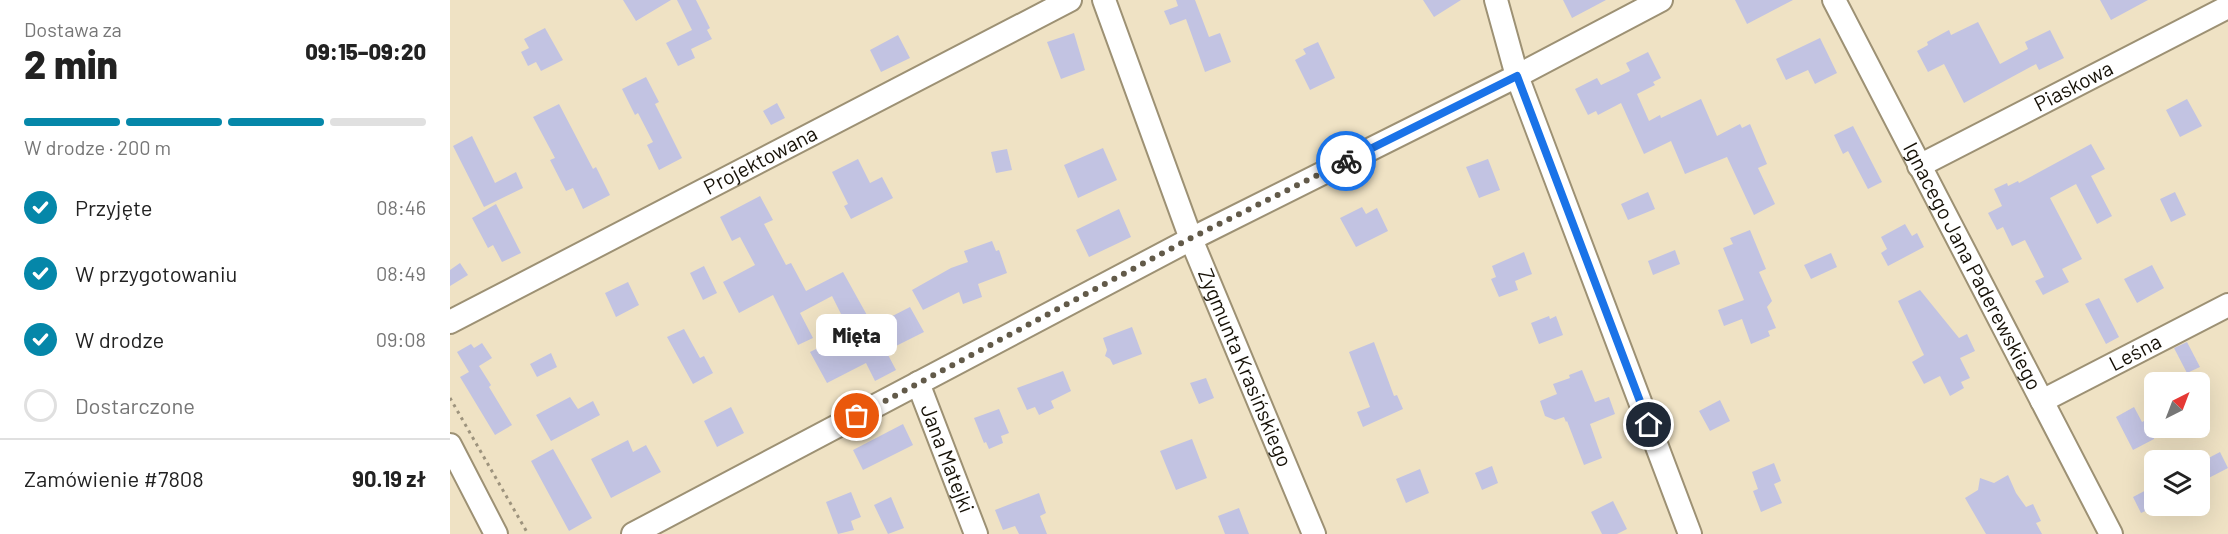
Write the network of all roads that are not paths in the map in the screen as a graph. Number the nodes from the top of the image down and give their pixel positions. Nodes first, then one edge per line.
1 (1070, 0) edge
2 (1104, 0) edge
3 (1496, 0) edge
4 (1661, 0) edge
5 (1834, 0) edge
6 (2228, 7) edge
7 (1517, 76) junction
8 (1919, 166) junction
9 (1191, 238) junction
10 (2228, 305) edge
11 (450, 322) edge
12 (918, 383) junction
13 (2042, 401) junction
14 (450, 445) edge
15 (490, 531) edge
16 (633, 534) edge
17 (976, 534) edge
18 (1314, 534) edge
19 (1690, 534) edge
20 (2111, 534) edge

1 - 11 street, Projektowana
2 - 9 street, Zygmunta Krasińskiego
3 - 7 street
4 - 7 street
5 - 8 street, Ignacego Jana Paderewskiego
6 - 8 street, Piaskowa
7 - 9 street
7 - 19 street
8 - 13 street, Ignacego Jana Paderewskiego
9 - 12 street
9 - 18 street, Zygmunta Krasińskiego
10 - 13 street, Leśna
12 - 16 street
12 - 17 street, Jana Matejki
13 - 20 street, Ignacego Jana Paderewskiego
14 - 15 street

